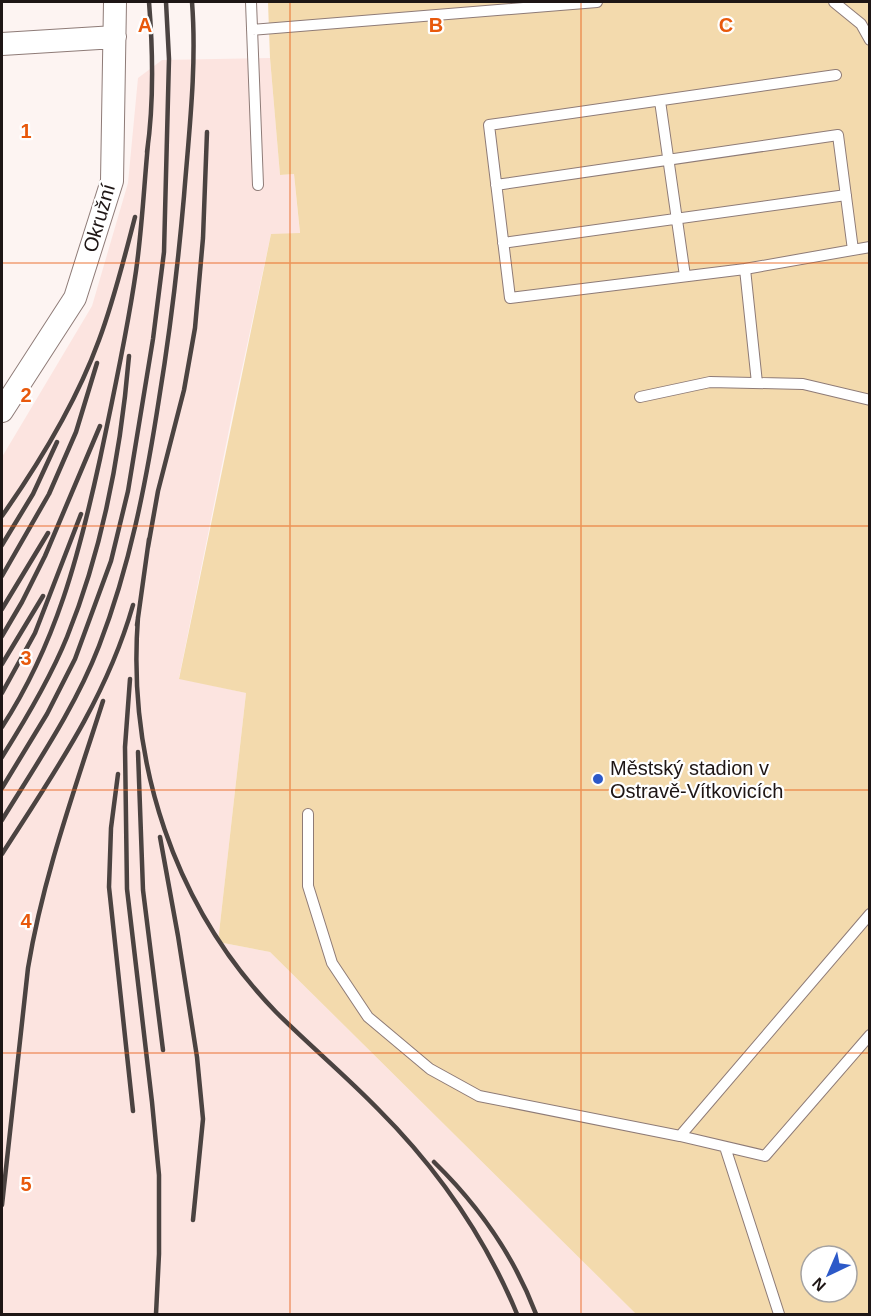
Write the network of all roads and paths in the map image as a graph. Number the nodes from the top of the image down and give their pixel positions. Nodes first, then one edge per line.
1 (115, 2) edge
2 (251, 2) edge
3 (597, 2) edge
4 (834, 2) edge
5 (252, 30) junction
6 (115, 37) junction
7 (870, 40) edge
8 (2, 45) edge
9 (836, 75) dead end
10 (660, 101) junction
11 (668, 160) junction
12 (258, 185) dead end
13 (496, 185) junction
14 (846, 195) junction
15 (677, 219) junction
16 (503, 243) junction
17 (870, 247) edge
18 (854, 249) junction
19 (745, 269) junction
20 (686, 276) junction
21 (757, 383) junction
22 (9, 386) edge
23 (640, 397) dead end
24 (870, 400) edge
25 (2, 411) edge
26 (308, 814) dead end
27 (870, 914) edge
28 (870, 1035) edge
29 (681, 1136) junction
30 (725, 1147) junction
31 (779, 1314) edge

1 - 6 street, Okružní
2 - 5 lane
3 - 5 lane
4 - 7 lane
5 - 12 lane
6 - 8 street
6 - 22 street, Okružní
9 - 10 lane
10 - 11 lane
10 - 13 lane
11 - 13 lane
11 - 14 lane
11 - 15 lane
13 - 16 lane
14 - 15 lane
14 - 18 lane
15 - 16 lane
15 - 20 lane
16 - 20 lane
17 - 18 lane
18 - 19 lane
19 - 20 lane
19 - 21 lane
21 - 23 lane
21 - 24 lane
22 - 25 street, Okružní
26 - 29 lane
27 - 29 lane
28 - 30 lane
29 - 30 lane
30 - 31 lane

